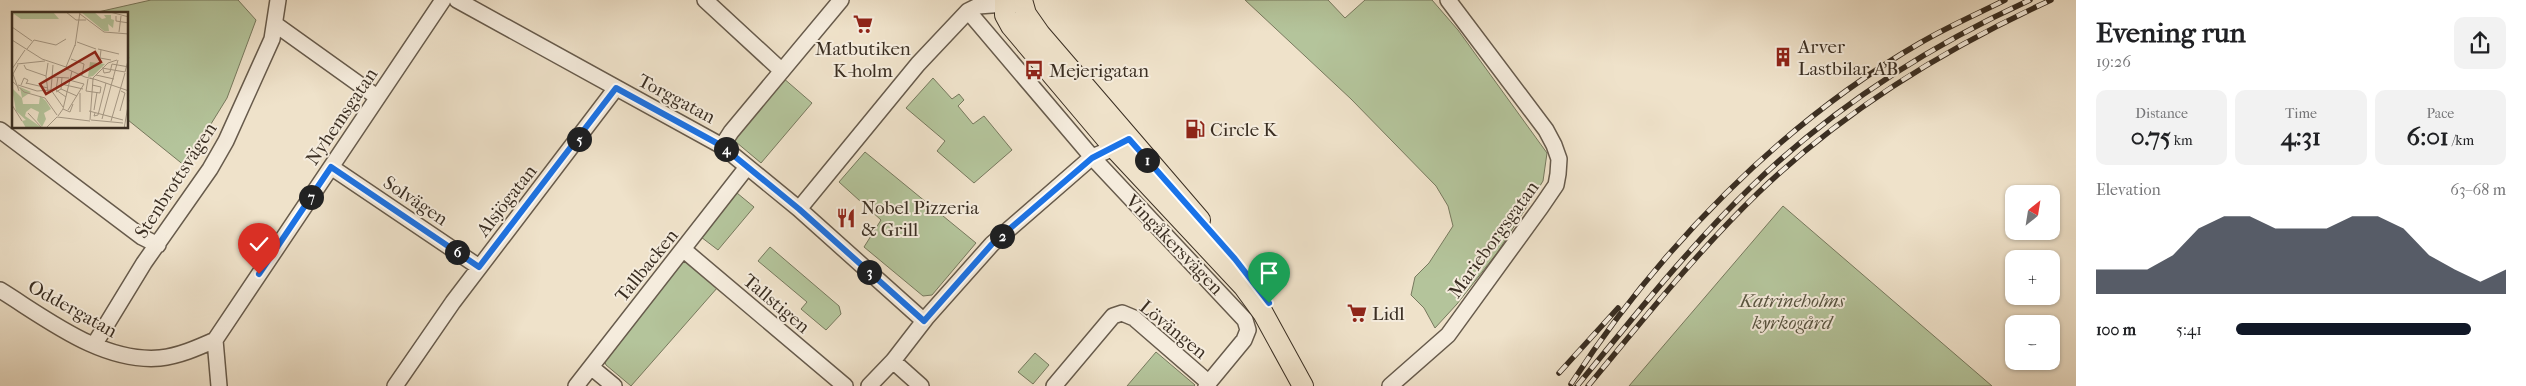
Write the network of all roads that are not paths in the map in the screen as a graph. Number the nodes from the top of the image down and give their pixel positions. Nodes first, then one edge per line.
1 (278, 0) edge
2 (442, 0) edge
3 (457, 0) edge
4 (705, 0) edge
5 (841, 0) edge
6 (1448, 0) edge
7 (1014, 2) edge
8 (968, 11) junction
9 (275, 24) junction
10 (782, 71) junction
11 (616, 88) junction
12 (377, 97) junction
13 (0, 130) edge
14 (1122, 143) junction
15 (722, 146) junction
16 (1092, 158) junction
17 (331, 167) junction
18 (747, 168) junction
19 (799, 209) junction
20 (158, 245) junction
21 (684, 250) junction
22 (479, 267) junction
23 (0, 290) edge
24 (924, 321) junction
25 (214, 340) junction
26 (94, 345) junction
27 (893, 361) junction
28 (591, 367) junction
29 (1207, 384) edge
30 (219, 386) edge
31 (395, 386) edge
32 (576, 386) edge
33 (614, 386) edge
34 (845, 386) edge
35 (869, 386) edge
36 (922, 386) edge
37 (1054, 386) edge
38 (1304, 386) edge
39 (1313, 386) edge
40 (1390, 386) edge

1 - 9 street, Stenbrottsvägen
2 - 12 street, Nyhemsgatan
3 - 11 street, Torggatan
4 - 10 street
5 - 10 street
6 - 40 street, Marieborgsgatan
7 - 8 street
7 - 14 main road, Vingåkersvägen
8 - 16 street, Vingåkersvägen
8 - 19 street
9 - 12 street
9 - 20 street, Stenbrottsvägen
10 - 15 street
11 - 15 street, Torggatan
11 - 22 street, Alsjögatan
12 - 17 street, Nyhemsgatan
13 - 20 street
14 - 16 street
14 - 38 main road, Vingåkersvägen
14 - 39 main road, Vingåkersvägen
15 - 18 street, Torggatan
16 - 24 street
16 - 29 street, Vingåkersvägen
17 - 22 street, Solvägen
17 - 25 street, Nyhemsgatan
18 - 19 street, Torggatan
18 - 21 street, Tallbacken
19 - 24 street, Torggatan
20 - 26 street, Stenbrottsvägen
21 - 28 street, Tallbacken
21 - 34 street, Tallstigen
22 - 31 street, Alsjögatan
23 - 26 street, Oddergatan
24 - 27 street
25 - 26 street, Oddergatan
25 - 30 street
27 - 35 street
27 - 36 street
28 - 32 street, Tallbacken
28 - 33 street
29 - 37 street, Lövängen

